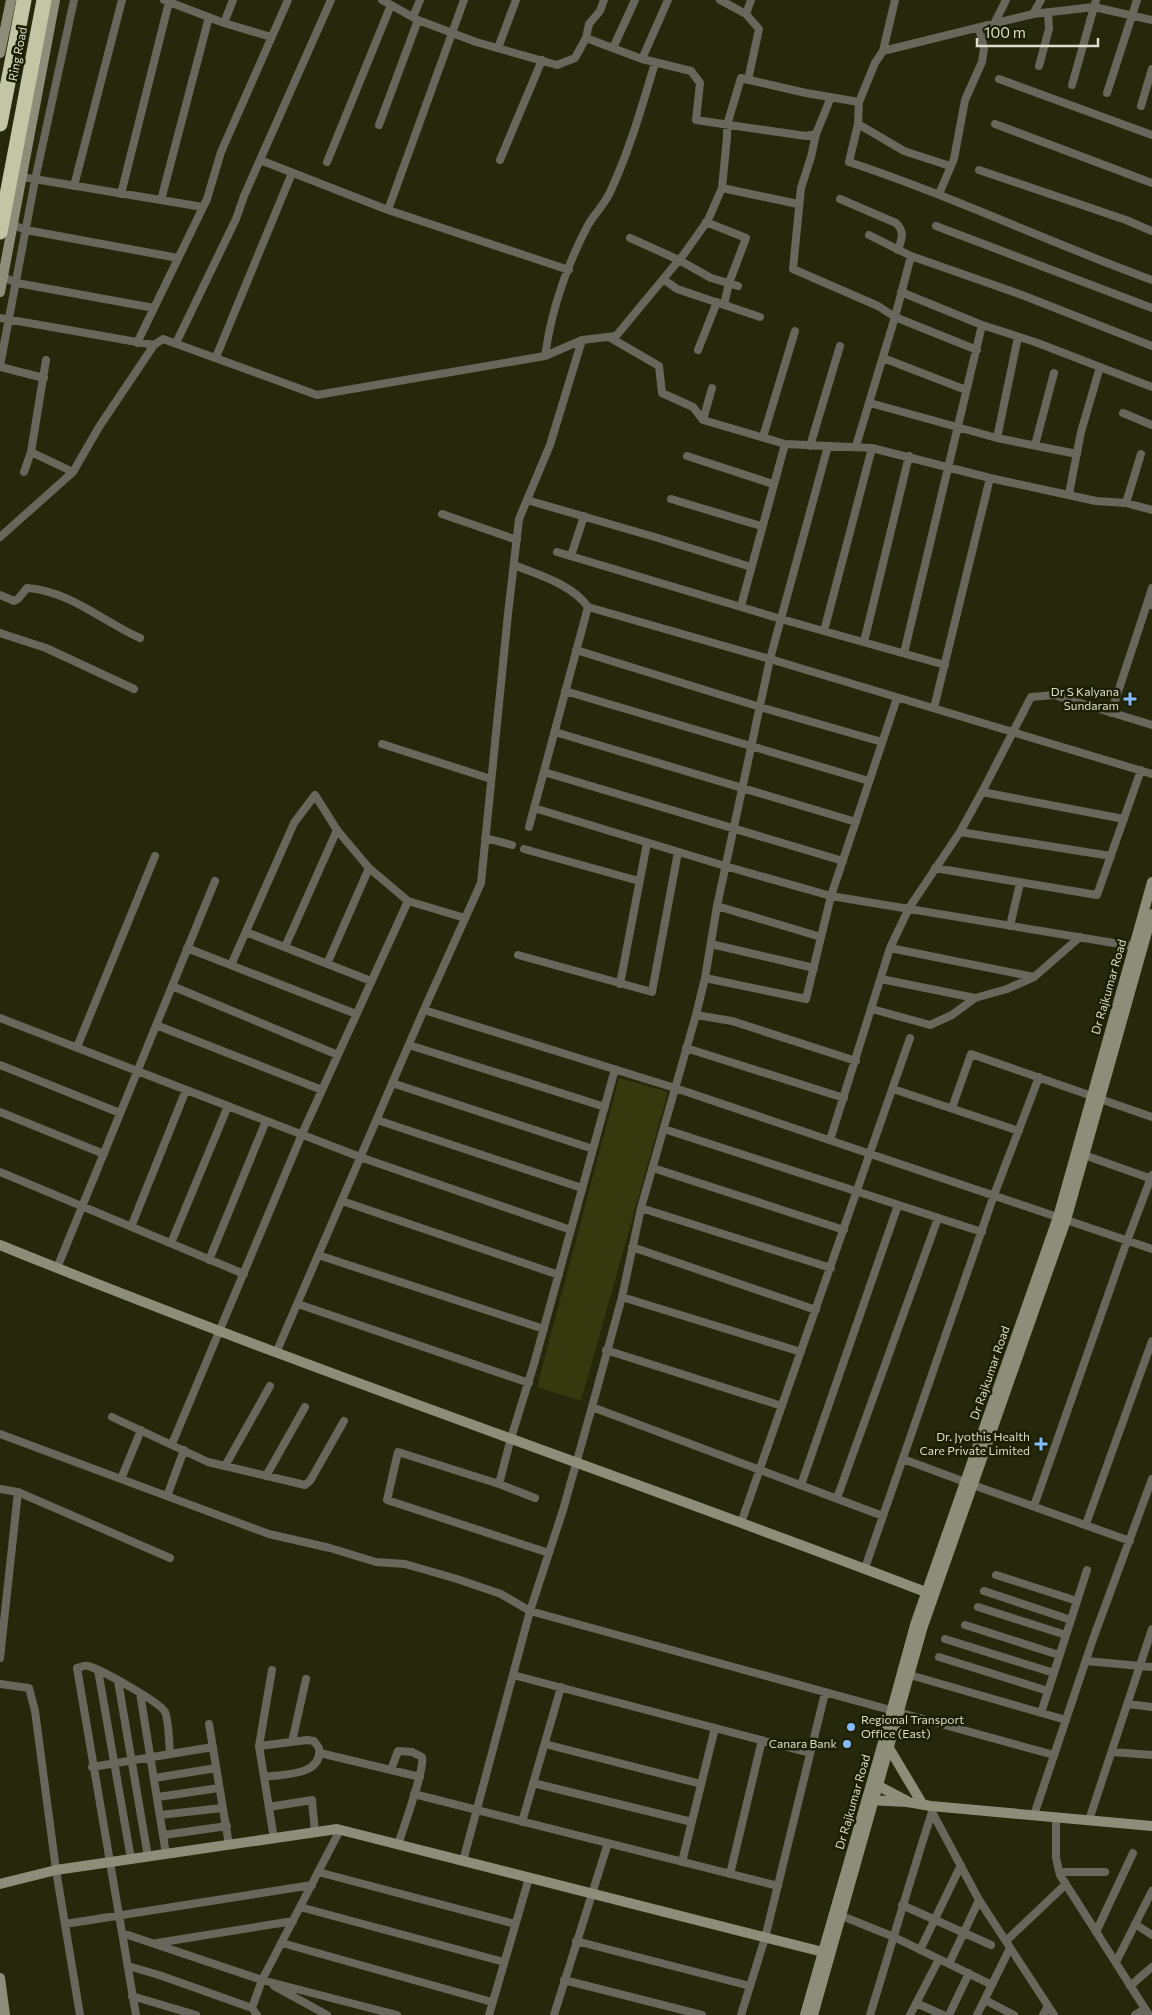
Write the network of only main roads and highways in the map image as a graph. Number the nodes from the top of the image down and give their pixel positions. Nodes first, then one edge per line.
1 (13, 0) edge
2 (44, 0) edge
3 (0, 124) edge
4 (6, 228) edge

1 - 3 highway, Ring Road
2 - 4 highway, Ring Road

